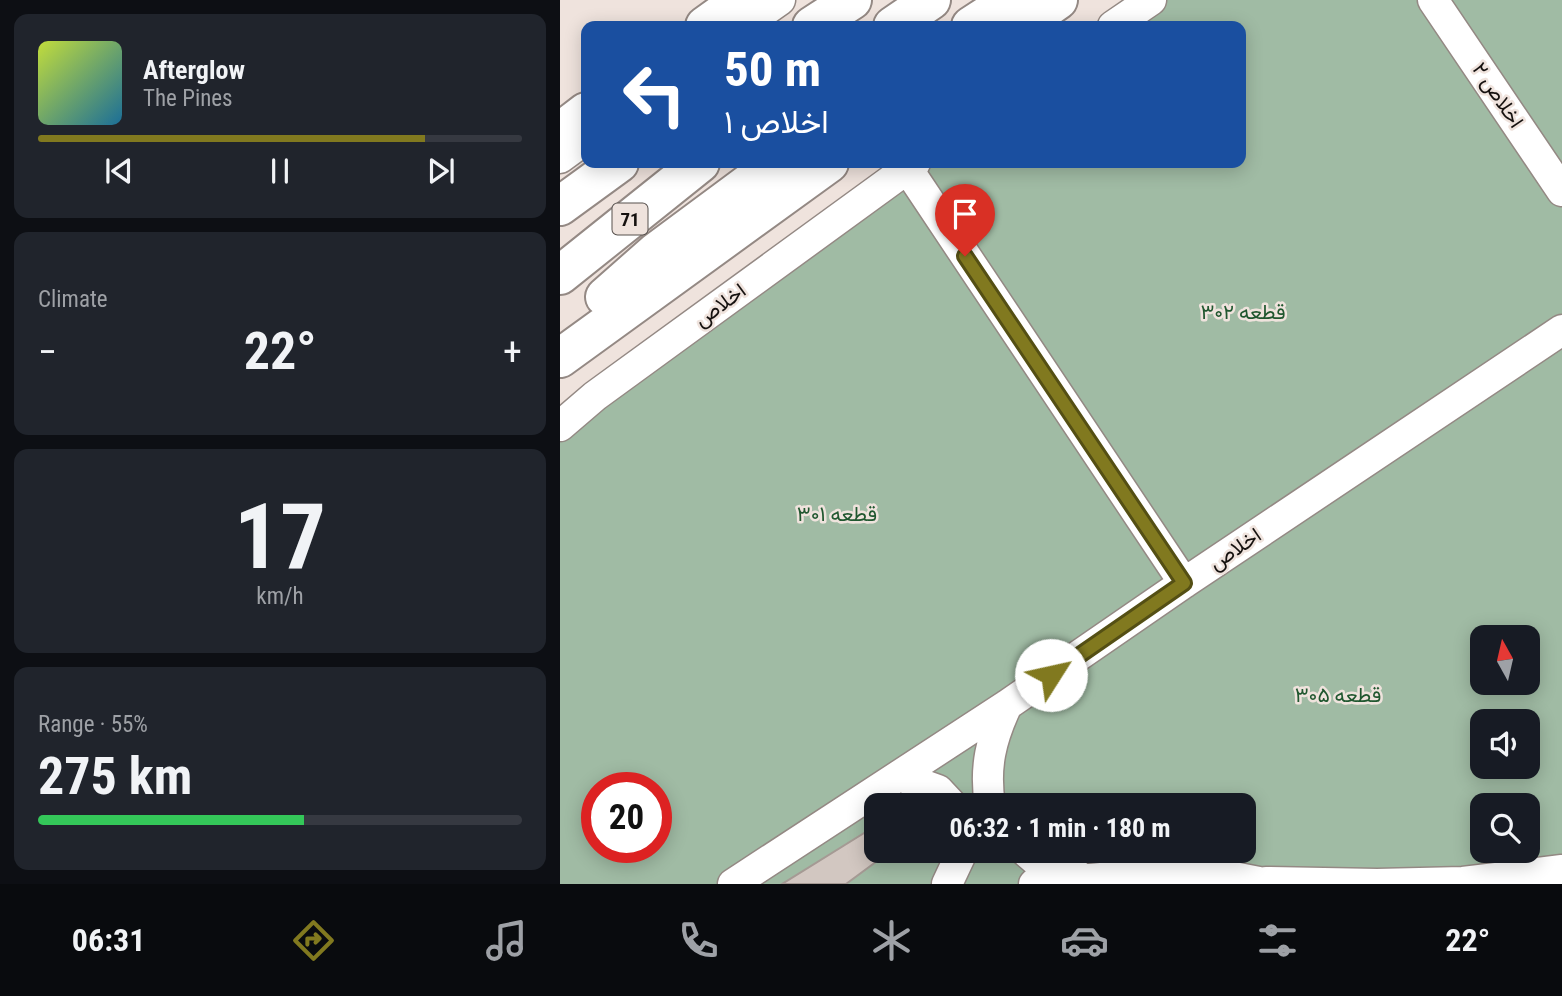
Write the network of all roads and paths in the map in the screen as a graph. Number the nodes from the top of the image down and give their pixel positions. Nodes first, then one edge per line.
1 (741, 0) edge
2 (780, 0) edge
3 (852, 0) edge
4 (931, 0) edge
5 (1011, 0) edge
6 (1058, 0) edge
7 (1151, 0) edge
8 (1433, 0) edge
9 (712, 21) edge
10 (750, 21) edge
11 (820, 21) edge
12 (900, 21) edge
13 (979, 21) edge
14 (1028, 21) edge
15 (1120, 21) edge
16 (581, 117) edge
17 (560, 132) edge
18 (581, 143) edge
19 (560, 158) edge
20 (611, 168) edge
21 (694, 168) edge
22 (769, 168) edge
23 (822, 168) edge
24 (908, 168) edge
25 (912, 168) edge
26 (1562, 191) edge
27 (560, 206) edge
28 (560, 275) edge
29 (1562, 330) edge
30 (560, 343) edge
31 (560, 358) edge
32 (560, 426) edge
33 (1184, 583) junction
34 (1007, 705) junction
35 (899, 776) junction
36 (941, 793) edge
37 (989, 793) edge
38 (957, 863) edge
39 (1041, 863) edge
40 (1562, 870) edge
41 (1084, 878) junction
42 (1267, 883) edge
43 (733, 884) edge
44 (947, 884) edge
45 (1034, 884) edge

1 - 9 highway
2 - 10 street
3 - 11 highway
4 - 12 highway
5 - 13 highway
6 - 14 highway
7 - 15 street
8 - 26 street, اخلاص ۲
16 - 17 highway
18 - 19 street
20 - 27 highway, 71
21 - 28 highway, 71
22 - 30 highway
23 - 31 highway
24 - 32 street, اخلاص
25 - 33 street
29 - 33 street, اخلاص
33 - 34 street, اخلاص
34 - 35 street, اخلاص
34 - 37 street
35 - 36 street
35 - 43 street, اخلاص
38 - 44 street
39 - 41 street
40 - 42 street
41 - 42 street
41 - 45 street

